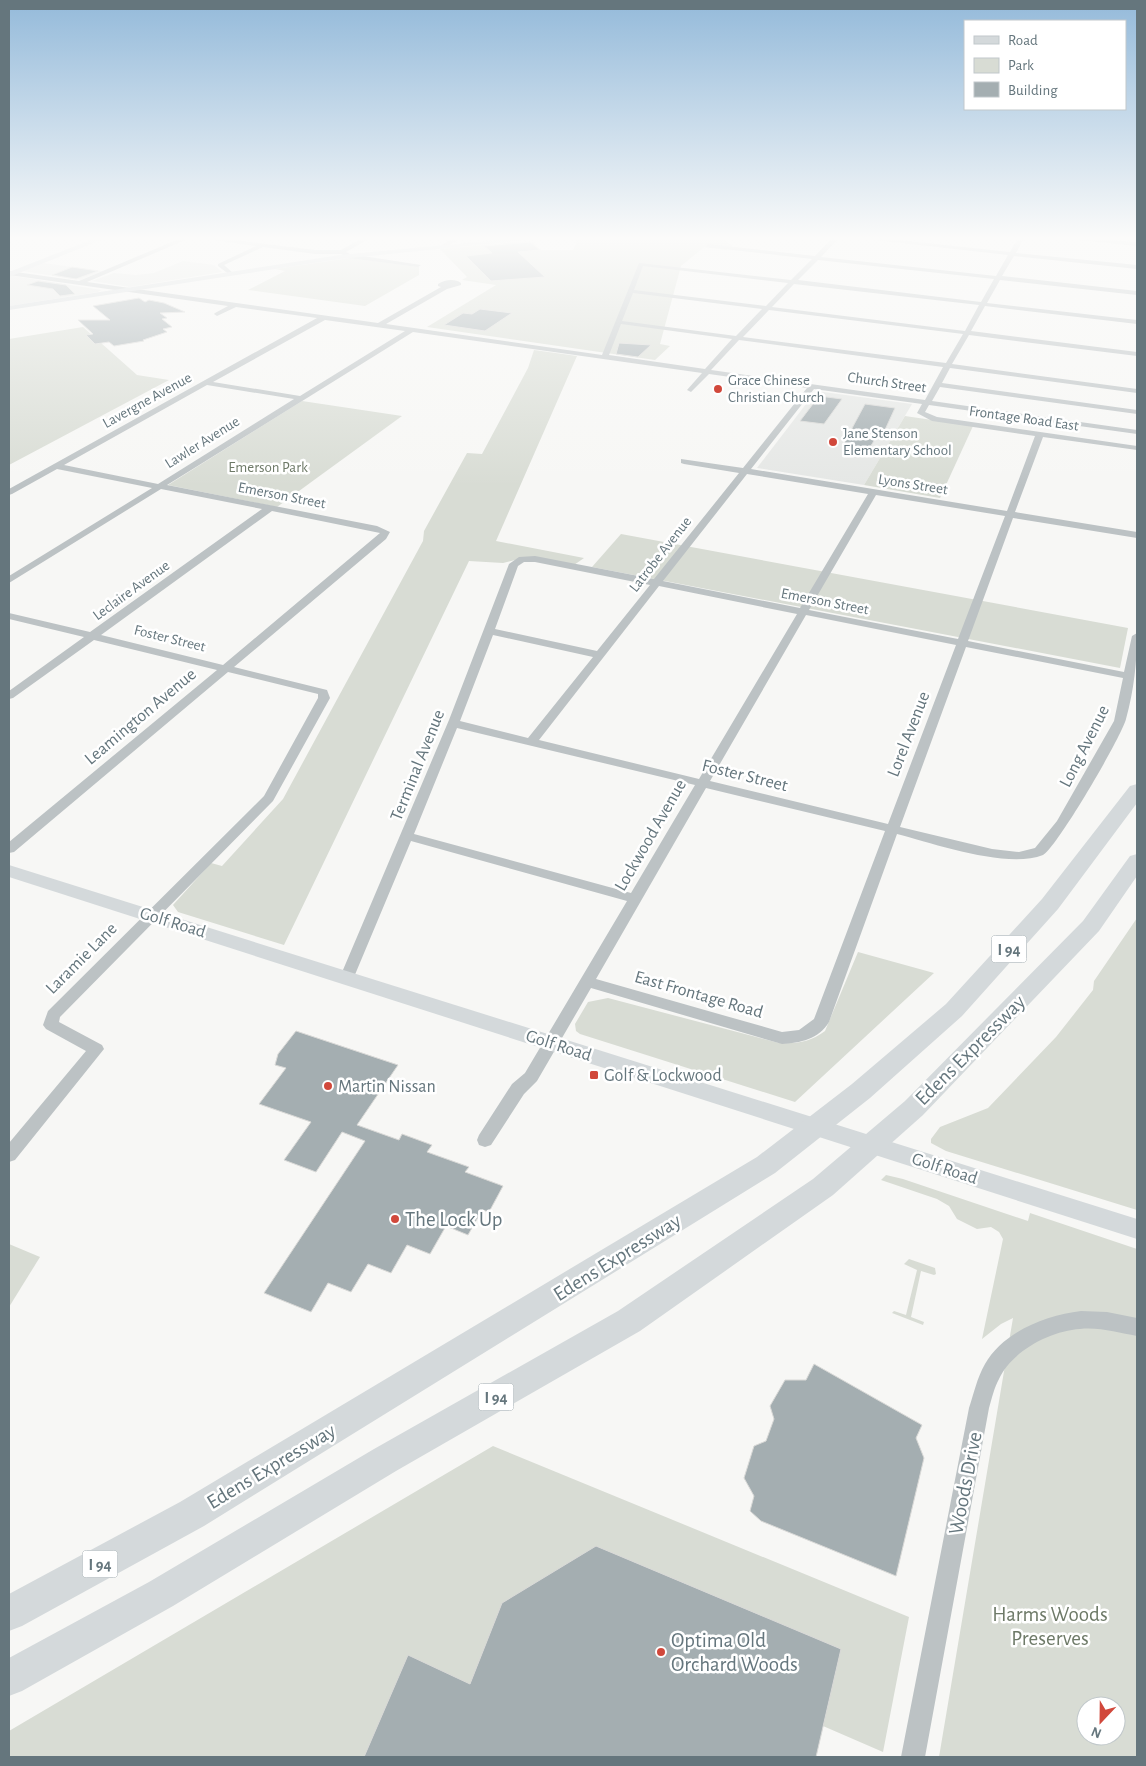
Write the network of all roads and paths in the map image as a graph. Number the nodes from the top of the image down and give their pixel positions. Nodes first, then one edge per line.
1 (318, 320) edge
2 (348, 320) edge
3 (388, 320) edge
4 (755, 320) edge
5 (866, 320) edge
6 (973, 320) edge
7 (1123, 320) edge
8 (618, 322) joint
9 (1137, 322) edge
10 (380, 325) junction
11 (412, 330) junction
12 (966, 333) junction
13 (738, 338) junction
14 (1137, 354) edge
15 (605, 357) junction
16 (947, 366) junction
17 (707, 371) junction
18 (206, 383) junction
19 (936, 384) junction
20 (812, 386) junction
21 (691, 390) dead end
22 (1137, 391) edge
23 (300, 398) junction
24 (926, 402) junction
25 (1137, 412) edge
26 (1137, 432) edge
27 (1040, 434) junction
28 (1137, 448) edge
29 (684, 461) dead end
30 (55, 466) junction
31 (745, 471) junction
32 (159, 487) junction
33 (9, 492) edge
34 (873, 492) junction
35 (270, 508) junction
36 (1010, 514) junction
37 (385, 532) joint
38 (1137, 535) edge
39 (514, 564) joint
40 (9, 580) edge
41 (656, 583) junction
42 (803, 612) junction
43 (9, 616) edge
44 (490, 631) junction
45 (93, 636) junction
46 (1137, 636) edge
47 (962, 643) junction
48 (599, 655) junction
49 (225, 668) junction
50 (1130, 676) junction
51 (9, 696) edge
52 (452, 723) junction
53 (531, 742) junction
54 (703, 784) junction
55 (1137, 790) edge
56 (892, 829) junction
57 (407, 836) junction
58 (9, 850) edge
59 (1030, 855) joint
60 (1137, 861) edge
61 (9, 871) edge
62 (636, 899) junction
63 (151, 916) junction
64 (347, 977) junction
65 (588, 982) junction
66 (800, 1037) joint
67 (552, 1043) junction
68 (486, 1140) dead end
69 (9, 1155) edge
70 (1137, 1229) edge
71 (1137, 1327) edge
72 (9, 1613) edge
73 (9, 1678) edge
74 (913, 1757) edge

1 - 18 street, Lavergne Avenue
2 - 10 street, Church Street
3 - 10 street
4 - 13 street
5 - 12 street
6 - 12 street
7 - 9 street
8 - 13 street
8 - 15 street
10 - 11 street, Church Street
11 - 15 street, Church Street
11 - 23 street, Lawler Avenue
12 - 14 street
12 - 16 street
13 - 16 street
13 - 17 street
15 - 17 street, Church Street
16 - 19 street
16 - 22 street
17 - 20 street, Church Street
17 - 21 street
18 - 23 street
18 - 30 street, Lavergne Avenue
19 - 24 street
19 - 25 street
20 - 24 street, Church Street
20 - 31 street, Latrobe Avenue
23 - 32 street, Lawler Avenue
24 - 26 street, Church Street
24 - 27 street, Frontage Road East
27 - 28 street, Frontage Road East
27 - 36 street, Lorel Avenue
29 - 31 street, Lyons Street
30 - 32 street, Emerson Street
30 - 33 street, Lavergne Avenue
31 - 34 street, Lyons Street
31 - 41 street, Latrobe Avenue
32 - 35 street, Emerson Street
32 - 40 street, Lawler Avenue
34 - 36 street, Lyons Street
34 - 42 street, Lockwood Avenue
35 - 37 street, Emerson Street
35 - 45 street, Leclaire Avenue
36 - 38 street, Lyons Street
36 - 47 street, Lorel Avenue
37 - 49 street, Leamington Avenue
39 - 41 street, Emerson Street
39 - 44 street, Terminal Avenue
41 - 42 street, Emerson Street
41 - 48 street, Latrobe Avenue
42 - 47 street, Emerson Street
42 - 54 street, Lockwood Avenue
43 - 45 street, Foster Street
44 - 48 street
44 - 52 street, Terminal Avenue
45 - 49 street, Foster Street
45 - 51 street, Leclaire Avenue
46 - 50 street, Long Avenue
47 - 50 street, Emerson Street
47 - 56 street, Lorel Avenue
48 - 53 street, Latrobe Avenue
49 - 58 street, Leamington Avenue
49 - 63 street, Foster Street
50 - 59 street, Long Avenue
52 - 53 street, Foster Street
52 - 57 street, Terminal Avenue
53 - 54 street, Foster Street
54 - 56 street, Foster Street
54 - 62 street, Lockwood Avenue
55 - 72 highway, Edens Expressway / I 94
56 - 59 street, Foster Street
56 - 66 street, Lorel Avenue
57 - 62 street
57 - 64 street, Terminal Avenue
60 - 73 highway, Edens Expressway / I 94
61 - 63 main road, Golf Road
62 - 65 street, Lockwood Avenue
63 - 64 main road, Golf Road
63 - 69 street, Laramie Lane
64 - 67 main road, Golf Road
65 - 66 street, East Frontage Road
65 - 67 street, Lockwood Avenue
67 - 68 street, Lockwood Avenue
67 - 70 main road, Golf Road
71 - 74 street, Woods Drive

